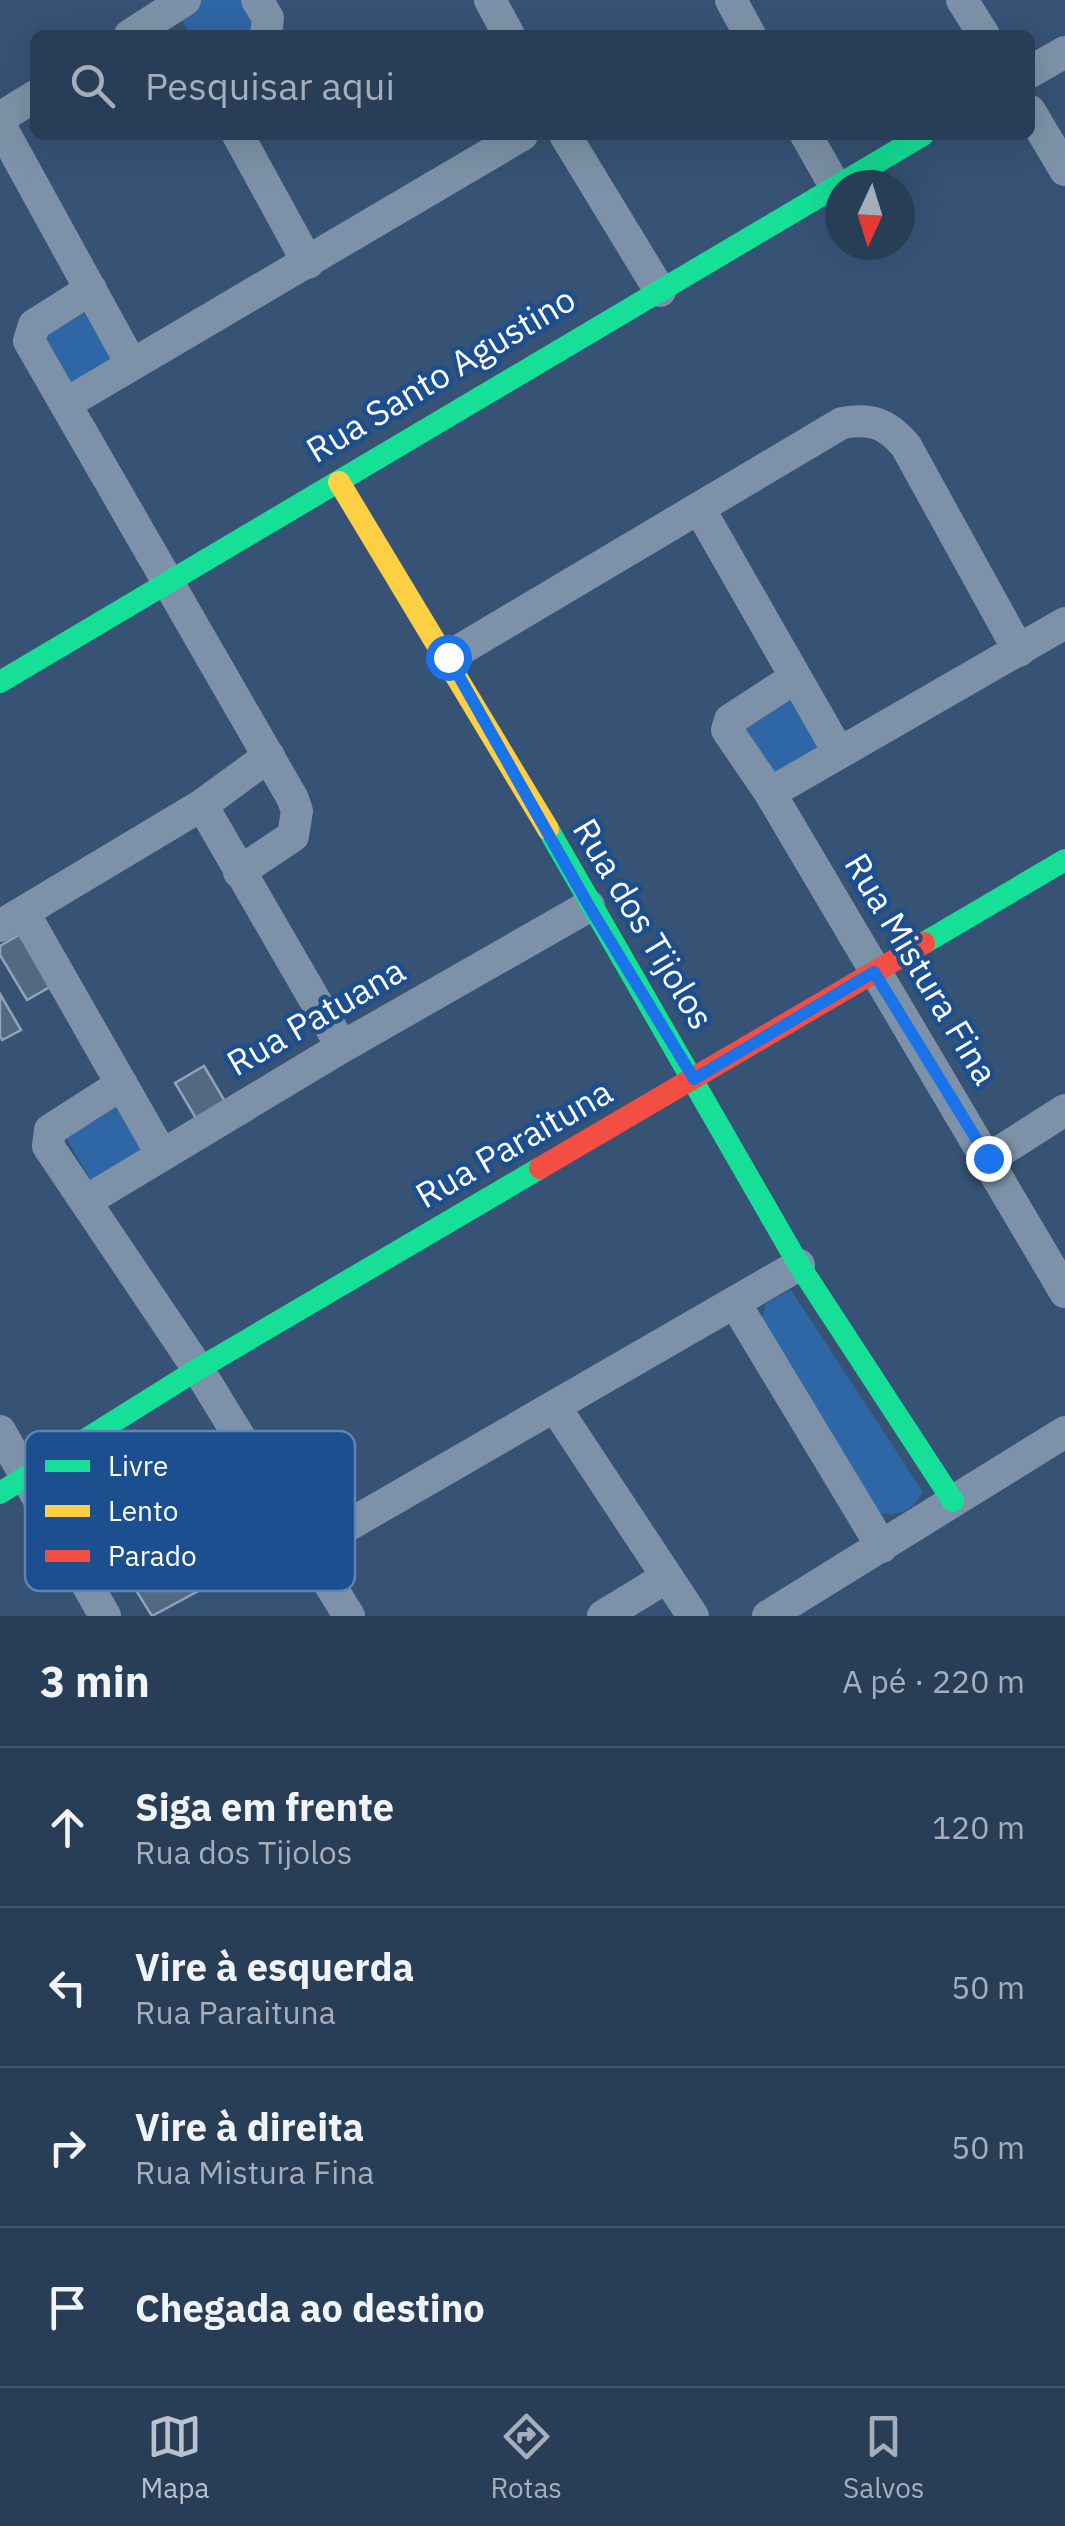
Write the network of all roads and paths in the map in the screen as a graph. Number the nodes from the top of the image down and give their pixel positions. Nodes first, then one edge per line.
1 (257, 0) edge
2 (490, 0) edge
3 (731, 0) edge
4 (962, 0) edge
5 (179, 15) edge
6 (142, 30) edge
7 (267, 30) edge
8 (506, 30) edge
9 (747, 30) edge
10 (981, 30) edge
11 (1065, 52) edge
12 (1035, 69) edge
13 (30, 100) edge
14 (1035, 120) edge
15 (0, 121) edge
16 (241, 140) edge
17 (514, 140) edge
18 (567, 140) edge
19 (809, 140) edge
20 (913, 140) edge
21 (826, 170) edge
22 (862, 170) edge
23 (1065, 170) edge
24 (825, 192) edge
25 (308, 263) junction
26 (92, 289) junction
27 (660, 291) junction
28 (132, 365) junction
29 (67, 403) junction
30 (340, 482) junction
31 (699, 508) junction
32 (165, 584) junction
33 (1065, 623) edge
34 (1019, 652) junction
35 (448, 657) junction
36 (793, 679) junction
37 (0, 682) edge
38 (839, 753) junction
39 (269, 756) junction
40 (770, 793) junction
41 (202, 805) junction
42 (1065, 860) edge
43 (239, 872) junction
44 (589, 906) junction
45 (12, 919) edge
46 (874, 972) junction
47 (342, 1046) junction
48 (694, 1079) junction
49 (122, 1084) junction
50 (1065, 1110) edge
51 (162, 1155) junction
52 (988, 1158) junction
53 (86, 1201) junction
54 (799, 1265) junction
55 (1065, 1292) edge
56 (735, 1303) junction
57 (198, 1369) junction
58 (555, 1406) junction
59 (0, 1431) edge
60 (100, 1431) edge
61 (236, 1431) edge
62 (1065, 1432) edge
63 (14, 1485) edge
64 (953, 1501) junction
65 (355, 1521) edge
66 (882, 1546) junction
67 (666, 1577) junction
68 (88, 1591) edge
69 (334, 1591) edge
70 (605, 1614) edge
71 (105, 1616) edge
72 (349, 1616) edge
73 (693, 1616) edge
74 (768, 1616) edge

1 - 7 street
2 - 8 street
3 - 9 street
4 - 10 street
5 - 6 street
11 - 12 street
13 - 15 street
14 - 23 street
15 - 26 street
16 - 25 street
17 - 25 street
18 - 27 street
19 - 21 street
20 - 22 street, Rua Santo Agustino
24 - 27 street, Rua Santo Agustino
25 - 28 street
26 - 28 street
26 - 29 street
27 - 30 street, Rua Santo Agustino
28 - 29 street
29 - 32 street
30 - 32 street, Rua Santo Agustino
30 - 35 street, Rua dos Tijolos
31 - 34 street
31 - 35 street
31 - 36 street
32 - 37 street, Rua Santo Agustino
32 - 39 street
33 - 34 street
34 - 38 street
35 - 44 street, Rua dos Tijolos
36 - 38 street
36 - 40 street, Rua Mistura Fina
38 - 40 street
39 - 41 street
39 - 43 street
40 - 46 street, Rua Mistura Fina
41 - 43 street
41 - 45 street
42 - 46 street, Rua Paraituna
43 - 47 street
44 - 47 street, Rua Patuana
44 - 48 street, Rua dos Tijolos
45 - 49 street
46 - 48 street, Rua Paraituna
46 - 52 street, Rua Mistura Fina
47 - 51 street, Rua Patuana
48 - 54 street, Rua dos Tijolos
48 - 57 street, Rua Paraituna
49 - 51 street
49 - 53 street
50 - 52 street
51 - 53 street, Rua Patuana
52 - 55 street, Rua Mistura Fina
53 - 57 street
54 - 56 street
54 - 64 street, Rua dos Tijolos
56 - 58 street
56 - 66 street
57 - 60 street, Rua Paraituna
57 - 61 street
58 - 65 street
58 - 67 street
59 - 63 street
62 - 64 street
64 - 66 street
66 - 74 street
67 - 70 street
67 - 73 street
68 - 71 street
69 - 72 street

